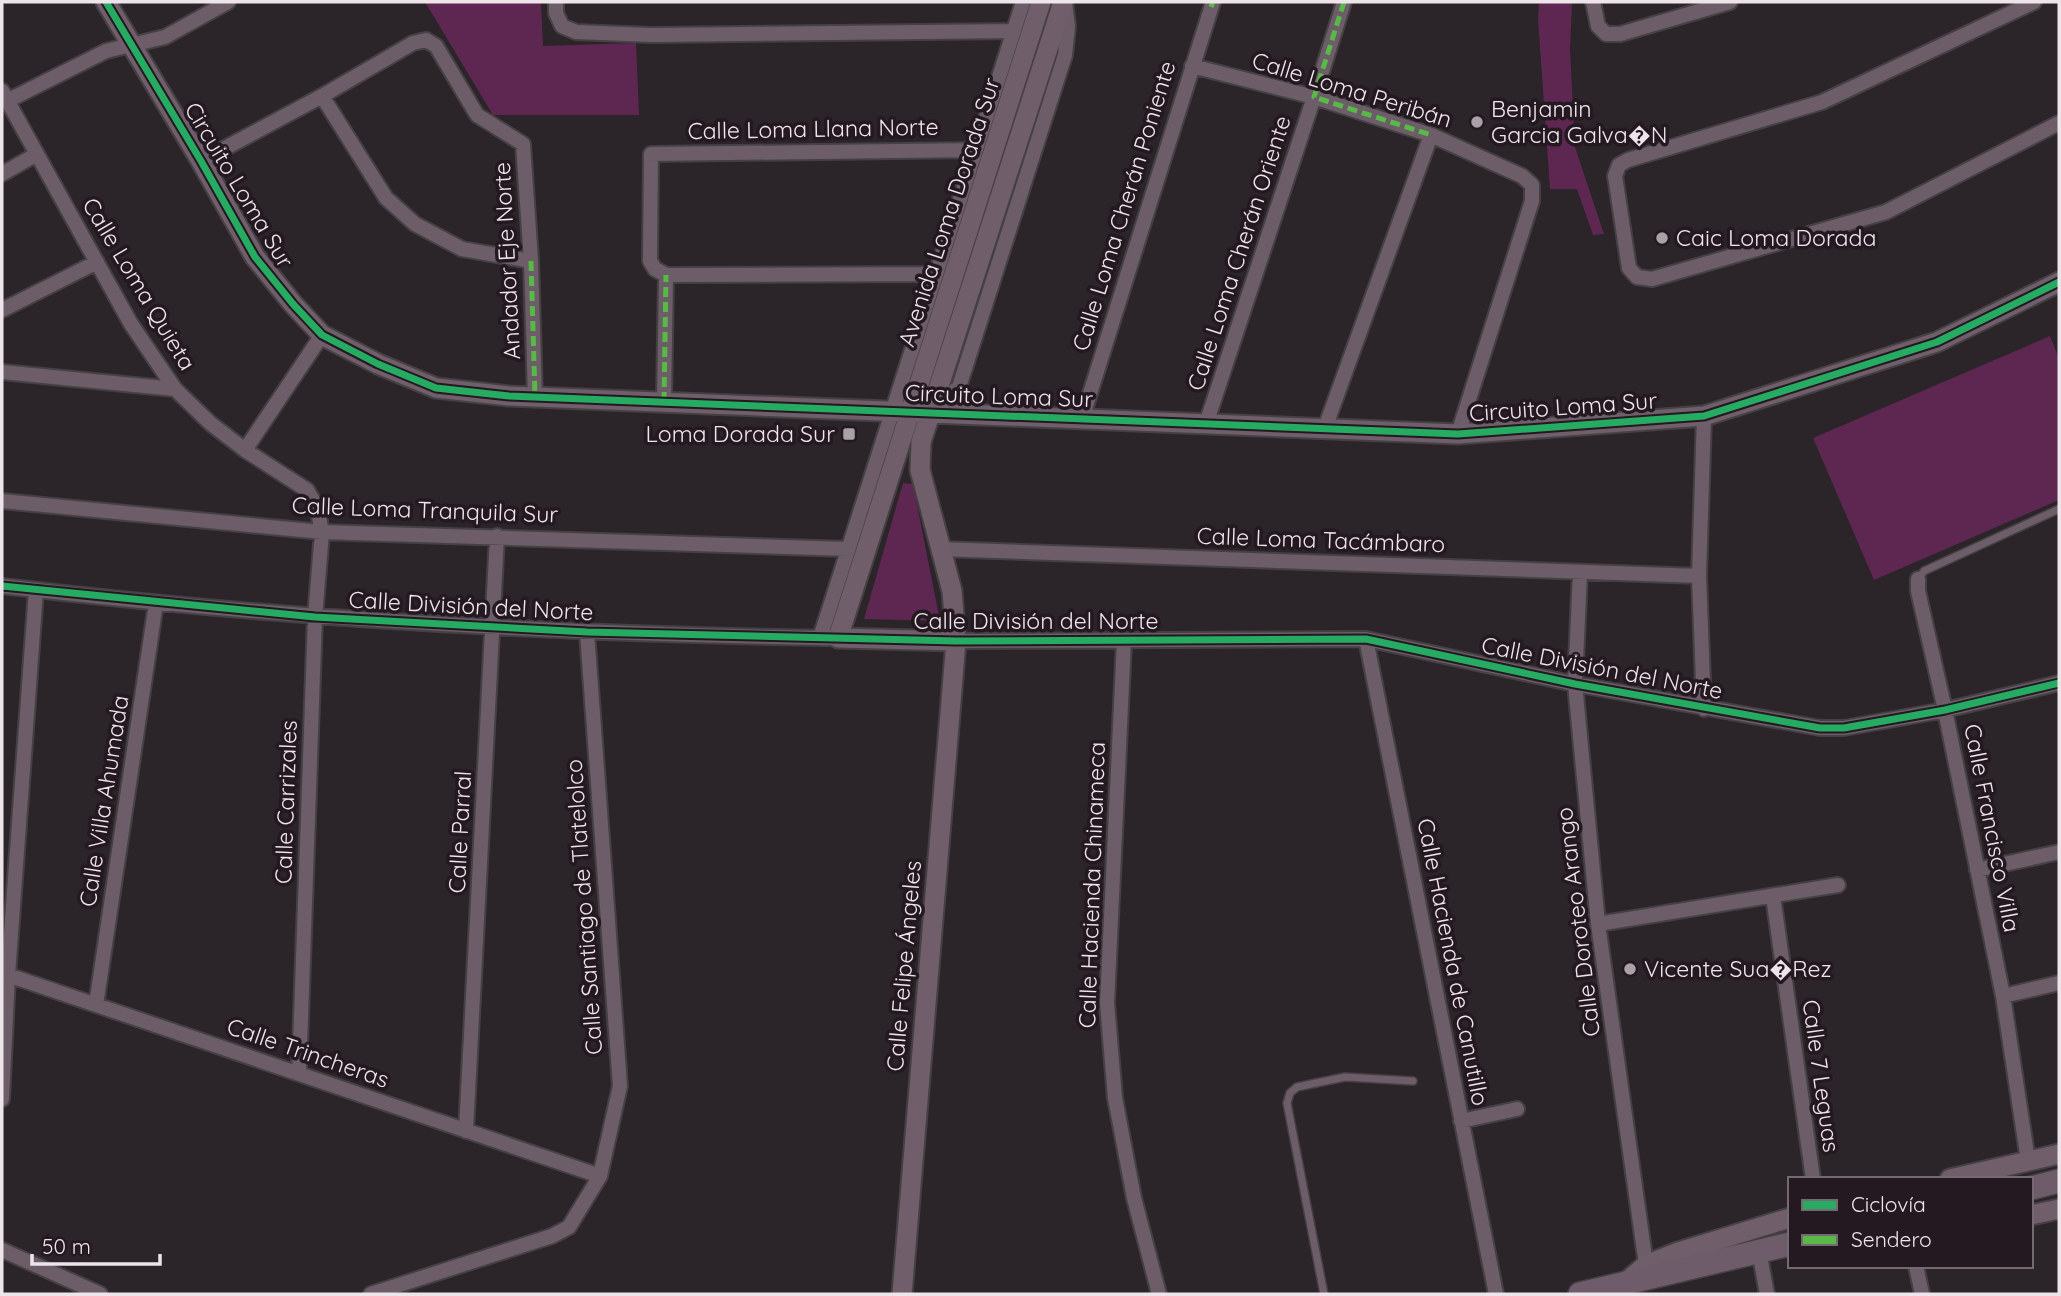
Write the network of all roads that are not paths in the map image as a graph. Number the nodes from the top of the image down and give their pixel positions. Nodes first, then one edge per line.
1 (106, 2) edge
2 (228, 2) edge
3 (556, 2) edge
4 (1023, 2) edge
5 (1041, 2) edge
6 (1064, 2) edge
7 (1344, 2) edge
8 (1593, 2) edge
9 (1730, 2) edge
10 (2034, 2) edge
11 (1212, 4) edge
12 (1014, 31) junction
13 (132, 46) junction
14 (1192, 66) junction
15 (4, 96) edge
16 (322, 96) junction
17 (1314, 97) junction
18 (2059, 123) edge
19 (1431, 135) junction
20 (975, 150) junction
21 (37, 154) junction
22 (201, 160) junction
23 (2, 174) edge
24 (531, 261) junction
25 (97, 262) junction
26 (661, 272) junction
27 (936, 274) junction
28 (2059, 282) edge
29 (2, 310) edge
30 (322, 335) junction
31 (2, 372) edge
32 (175, 389) junction
33 (535, 397) junction
34 (664, 402) junction
35 (901, 411) junction
36 (931, 413) junction
37 (1704, 415) junction
38 (1082, 419) junction
39 (1206, 424) junction
40 (1325, 428) junction
41 (1458, 433) junction
42 (245, 450) junction
43 (2, 501) edge
44 (2059, 509) edge
45 (322, 532) junction
46 (497, 536) junction
47 (848, 549) junction
48 (940, 549) junction
49 (1580, 572) junction
50 (1699, 576) junction
51 (1918, 579) joint
52 (2, 586) edge
53 (36, 590) junction
54 (156, 603) junction
55 (315, 617) junction
56 (494, 628) junction
57 (587, 632) junction
58 (829, 638) junction
59 (1366, 639) junction
60 (1124, 640) junction
61 (956, 641) junction
62 (2059, 683) edge
63 (1575, 684) junction
64 (1704, 709) junction
65 (1945, 710) junction
66 (2059, 852) edge
67 (1977, 870) junction
68 (1838, 885) dead end
69 (1773, 896) junction
70 (1598, 924) junction
71 (5, 974) edge
72 (2059, 983) edge
73 (2003, 996) junction
74 (96, 1005) junction
75 (299, 1074) junction
76 (1413, 1081) dead end
77 (2, 1099) edge
78 (1517, 1109) dead end
79 (1461, 1121) junction
80 (466, 1131) junction
81 (2059, 1154) edge
82 (2028, 1161) junction
83 (600, 1176) junction
84 (1813, 1177) edge
85 (1959, 1177) edge
86 (2059, 1181) edge
87 (2033, 1188) edge
88 (2059, 1209) edge
89 (2033, 1216) edge
90 (1788, 1219) edge
91 (1788, 1244) edge
92 (2, 1250) edge
93 (1759, 1251) junction
94 (1788, 1254) edge
95 (1646, 1265) junction
96 (1916, 1268) edge
97 (1624, 1284) junction
98 (100, 1294) edge
99 (371, 1294) edge
100 (902, 1294) edge
101 (1159, 1294) edge
102 (1324, 1294) edge
103 (1496, 1294) edge
104 (1580, 1294) edge
105 (1767, 1294) edge
106 (1922, 1294) edge

1 - 13 street, Circuito Loma Sur
2 - 13 street
3 - 12 street
4 - 12 street, Avenida Loma Dorada Sur
5 - 35 street, Avenida Loma Dorada Sur
6 - 36 street, Avenida Loma Dorada Sur
7 - 17 street, Calle Loma Cherán Oriente
8 - 9 street
10 - 18 street
11 - 14 street, Calle Loma Cherán Poniente
12 - 20 street, Avenida Loma Dorada Sur
13 - 15 street
13 - 22 street, Circuito Loma Sur
14 - 17 street, Calle Loma Peribán
14 - 38 street, Calle Loma Cherán Poniente
15 - 21 street, Calle Loma Quieta
16 - 22 street
16 - 24 street
16 - 24 street, Andador Eje Norte
17 - 19 street, Calle Loma Peribán
17 - 39 street, Calle Loma Cherán Oriente
19 - 40 street
19 - 41 street, Calle Loma Peribán
20 - 26 street, Calle Loma Llana Norte
20 - 27 street, Avenida Loma Dorada Sur
21 - 23 street
21 - 25 street, Calle Loma Quieta
22 - 30 street, Circuito Loma Sur
24 - 33 street, Andador Eje Norte
25 - 29 street
25 - 32 street, Calle Loma Quieta
26 - 27 street
26 - 34 street
27 - 35 street, Avenida Loma Dorada Sur
28 - 37 street, Circuito Loma Sur
30 - 33 street, Circuito Loma Sur
30 - 42 street
31 - 32 street
32 - 42 street, Calle Loma Quieta
33 - 34 street, Circuito Loma Sur
34 - 35 street, Circuito Loma Sur
35 - 36 street, Circuito Loma Sur
35 - 47 street, Avenida Loma Dorada Sur
35 - 58 street, Avenida Loma Dorada Sur
36 - 38 street, Circuito Loma Sur
36 - 48 street, Avenida Loma Dorada Sur
37 - 41 street, Circuito Loma Sur
37 - 50 street
38 - 39 street, Circuito Loma Sur
39 - 40 street, Circuito Loma Sur
40 - 41 street, Circuito Loma Sur
42 - 45 street, Calle Loma Quieta
43 - 45 street, Calle Loma Tranquila Sur
44 - 51 lane, Calle Francisco Villa
45 - 46 street, Calle Loma Tranquila Sur
45 - 55 street, Calle Carrizales
46 - 47 street, Calle Loma Tranquila Sur
46 - 56 street, Calle Parral
47 - 58 street, Avenida Loma Dorada Sur
48 - 49 street, Calle Loma Tacámbaro
48 - 61 street, Avenida Loma Dorada Sur
49 - 50 street, Calle Loma Tacámbaro
49 - 63 street, Calle Doroteo Arango
50 - 64 street
51 - 65 street, Calle Francisco Villa
52 - 53 street, Calle División del Norte
53 - 54 street, Calle División del Norte
53 - 71 street
54 - 55 street, Calle División del Norte
54 - 74 street, Calle Villa Ahumada
55 - 56 street, Calle División del Norte
55 - 75 street, Calle Carrizales
56 - 57 street, Calle División del Norte
56 - 80 street, Calle Parral
57 - 58 street, Calle División del Norte
57 - 83 street, Calle Santiago de Tlatelolco
58 - 61 street, Calle División del Norte
59 - 60 street, Calle División del Norte
59 - 63 street, Calle División del Norte
59 - 79 street, Calle Hacienda de Canutillo
60 - 61 street, Calle División del Norte
60 - 101 street, Calle Hacienda Chinameca
61 - 100 street, Calle Felipe Ángeles
62 - 65 street, Calle División del Norte
63 - 64 street, Calle División del Norte
63 - 70 street, Calle Doroteo Arango
64 - 65 street, Calle División del Norte
65 - 67 street, Calle Francisco Villa
66 - 67 street
67 - 73 street, Calle Francisco Villa
68 - 69 street
69 - 70 street
69 - 84 street, Calle 7 Leguas
70 - 95 street, Calle Doroteo Arango
71 - 74 street, Calle Trincheras
71 - 77 street
72 - 73 street
73 - 82 street, Calle Francisco Villa
74 - 75 street, Calle Trincheras
75 - 80 street, Calle Trincheras
76 - 102 lane
78 - 79 street
79 - 103 street, Calle Hacienda de Canutillo
80 - 83 street, Calle Trincheras
81 - 82 street
82 - 85 street
83 - 99 street
86 - 87 main road
88 - 89 street
90 - 95 street
91 - 93 main road
92 - 98 street
93 - 94 street
93 - 97 main road
93 - 105 street
95 - 97 street
96 - 106 street
97 - 104 main road

